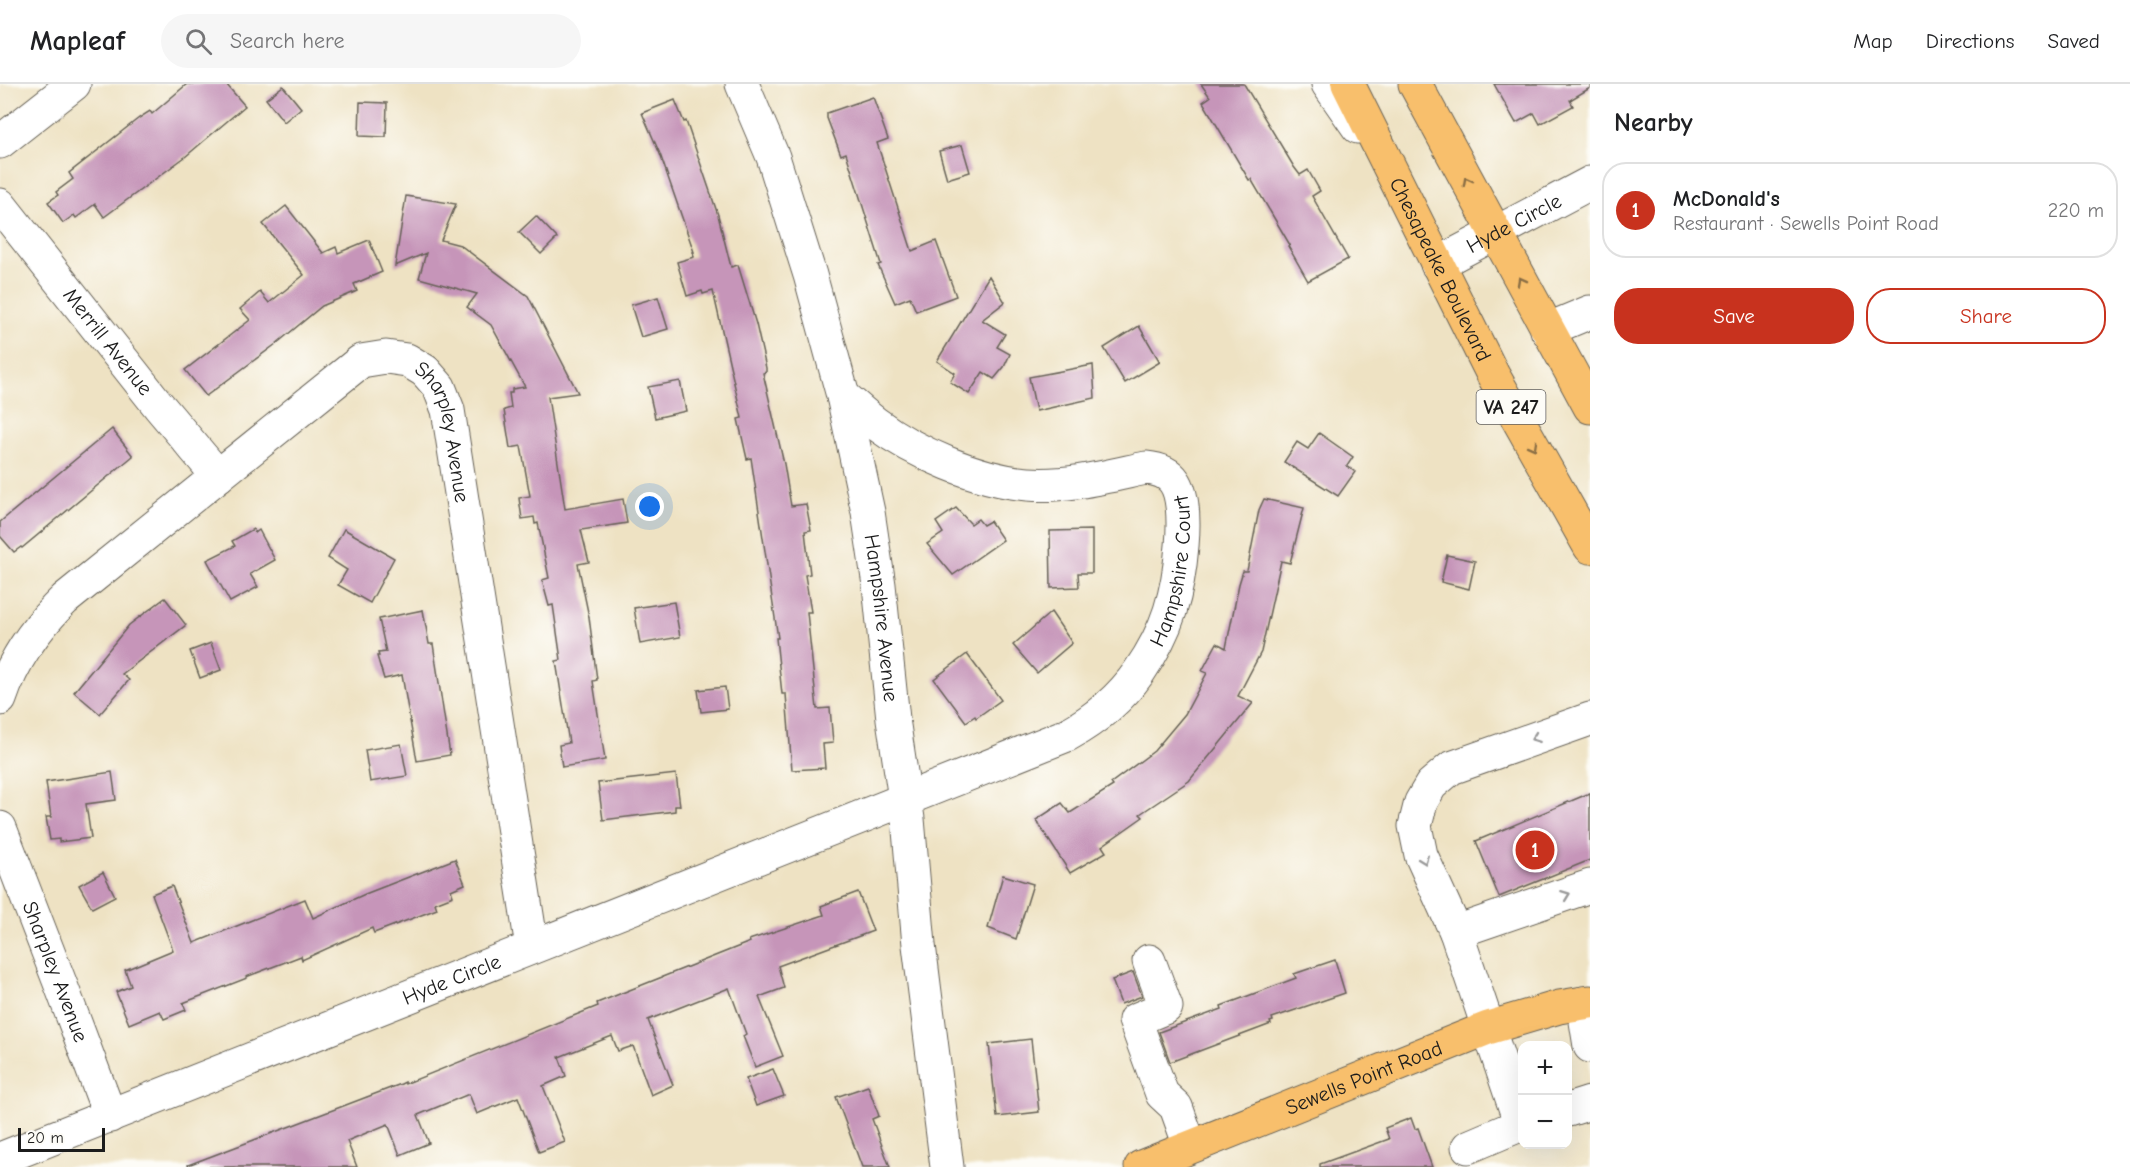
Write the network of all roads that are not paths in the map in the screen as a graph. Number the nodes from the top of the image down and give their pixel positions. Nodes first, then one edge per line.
1 (74, 84) edge
2 (742, 84) edge
3 (1328, 84) edge
4 (1348, 84) edge
5 (1415, 84) edge
6 (0, 142) edge
7 (1396, 183) junction
8 (1590, 183) edge
9 (0, 205) edge
10 (1495, 232) junction
11 (1437, 264) junction
12 (1590, 312) edge
13 (1547, 330) junction
14 (843, 396) junction
15 (1590, 407) edge
16 (218, 476) junction
17 (1590, 547) edge
18 (0, 699) edge
19 (1590, 718) edge
20 (904, 800) junction
21 (0, 828) edge
22 (1590, 886) edge
23 (1456, 932) junction
24 (532, 947) junction
25 (1149, 961) dead end
26 (1586, 1003) edge
27 (1488, 1028) junction
28 (1590, 1046) edge
29 (1590, 1103) edge
30 (1572, 1109) edge
31 (1518, 1113) edge
32 (110, 1116) junction
33 (1518, 1126) edge
34 (1190, 1146) junction
35 (1468, 1147) dead end
36 (0, 1159) edge
37 (947, 1167) edge
38 (1141, 1167) edge

1 - 6 street
2 - 14 street, Hampshire Avenue
3 - 7 street
4 - 7 main road, Chesapeake Boulevard / VA 247
10 -> 5 main road, VA 247
7 - 11 main road, Chesapeake Boulevard / VA 247
8 - 10 street, Hyde Circle
9 - 16 street, Merrill Avenue
10 - 11 street, Hyde Circle
13 -> 10 main road, VA 247
11 -> 17 main road, Chesapeake Boulevard / VA 247
12 - 13 street
13 - 15 main road, VA 247
14 - 20 street, Hampshire Avenue
14 - 20 street, Hampshire Court
16 - 18 street, Sharpley Avenue
16 - 24 street, Sharpley Avenue
19 -> 23 street
20 - 24 street, Hyde Circle
20 - 37 street, Hampshire Avenue
21 - 32 street, Sharpley Avenue
23 -> 22 street
23 - 27 street
24 - 32 street, Hyde Circle
25 - 34 street
26 - 27 main road, Sewells Point Road
26 - 28 street
27 - 31 street
27 - 34 main road, Sewells Point Road
29 - 30 street
32 - 36 street, Hyde Circle
33 - 35 street
34 - 38 main road, Sewells Point Road

